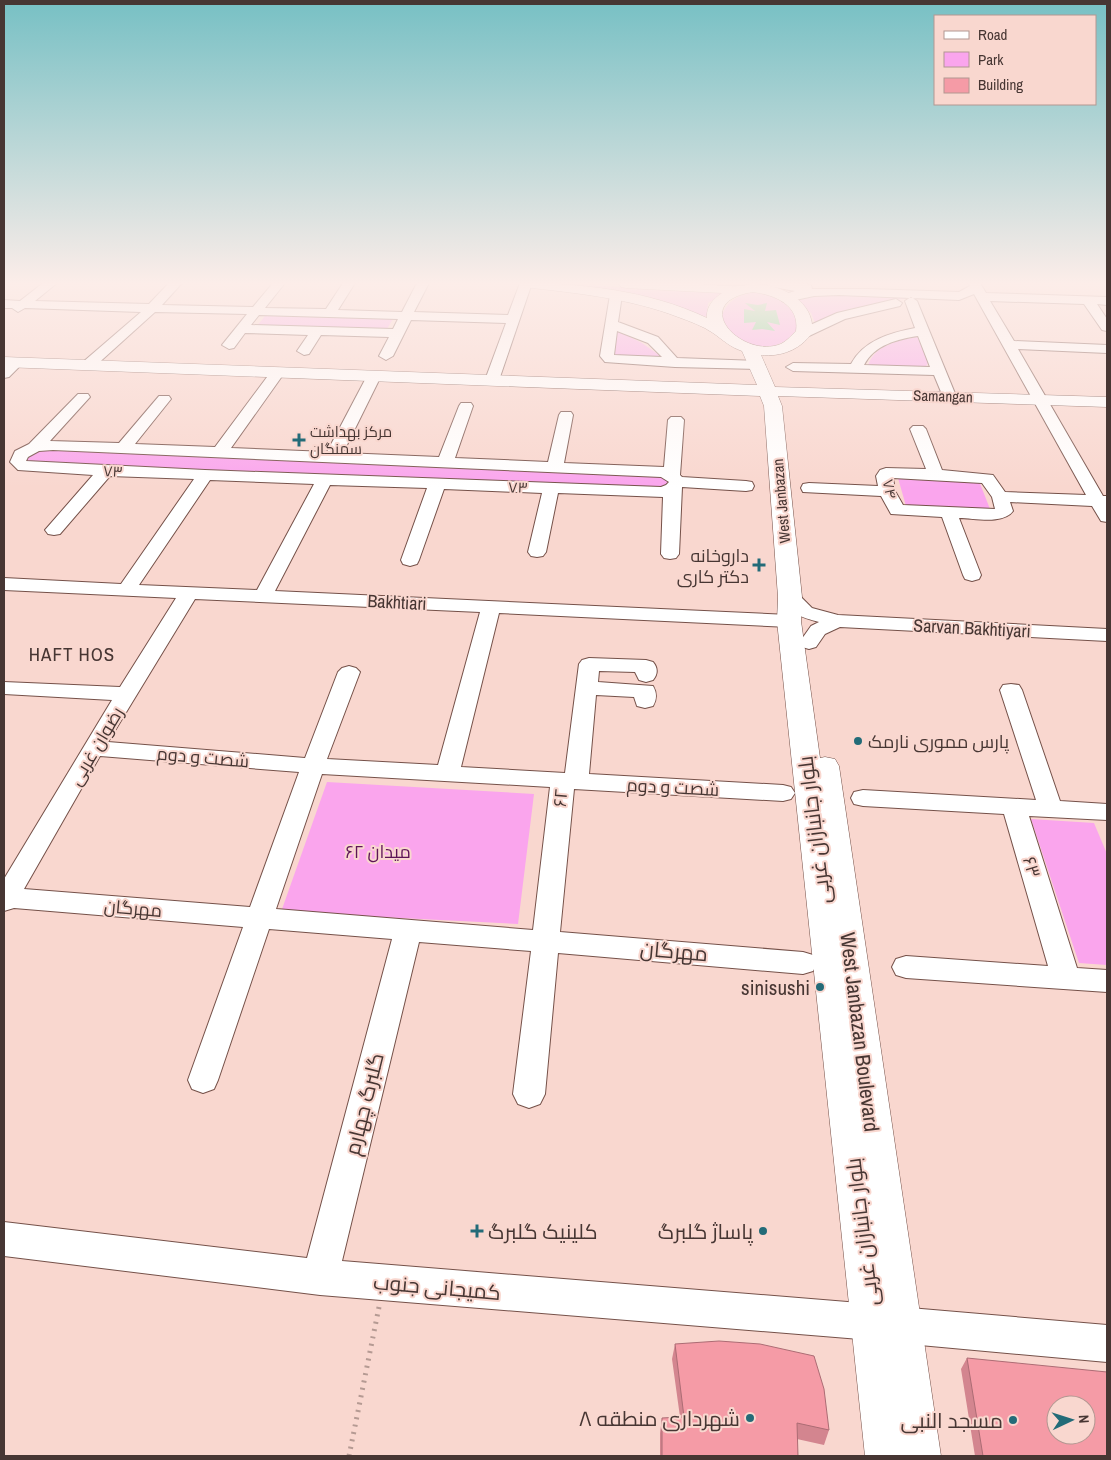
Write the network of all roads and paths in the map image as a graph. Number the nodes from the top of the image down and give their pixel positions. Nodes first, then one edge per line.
1 (104, 351) edge
2 (388, 351) edge
3 (502, 351) edge
4 (608, 351) edge
5 (664, 351) edge
6 (751, 351) edge
7 (781, 351) edge
8 (867, 351) edge
9 (931, 351) edge
10 (1013, 351) edge
11 (386, 356) dead end
12 (10, 362) edge
13 (675, 363) junction
14 (88, 365) junction
15 (758, 365) junction
16 (793, 367) dead end
17 (855, 369) junction
18 (939, 371) junction
19 (278, 372) junction
20 (4, 374) edge
21 (374, 376) junction
22 (492, 380) junction
23 (772, 396) junction
24 (950, 396) junction
25 (83, 397) dead end
26 (164, 399) dead end
27 (1040, 399) junction
28 (1107, 402) edge
29 (466, 406) dead end
30 (566, 415) dead end
31 (676, 420) dead end
32 (918, 429) dead end
33 (123, 448) junction
34 (220, 452) junction
35 (19, 454) edge
36 (333, 457) junction
37 (446, 462) junction
38 (556, 467) junction
39 (105, 471) junction
40 (936, 474) junction
41 (205, 475) junction
42 (4, 476) edge
43 (324, 480) junction
44 (673, 482) junction
45 (436, 484) junction
46 (746, 486) dead end
47 (551, 488) junction
48 (809, 488) dead end
49 (887, 491) junction
50 (1000, 497) junction
51 (1103, 501) edge
52 (949, 513) junction
53 (1107, 517) edge
54 (54, 530) dead end
55 (537, 552) dead end
56 (670, 554) dead end
57 (410, 560) dead end
58 (972, 575) dead end
59 (4, 584) edge
60 (126, 590) junction
61 (189, 593) junction
62 (263, 596) junction
63 (491, 606) junction
64 (796, 620) junction
65 (837, 621) junction
66 (1107, 635) edge
67 (349, 672) dead end
68 (646, 676) dead end
69 (4, 688) edge
70 (586, 688) junction
71 (1011, 690) dead end
72 (127, 694) junction
73 (645, 701) dead end
74 (93, 748) junction
75 (313, 766) junction
76 (447, 774) junction
77 (569, 781) junction
78 (782, 793) dead end
79 (863, 798) dead end
80 (1014, 806) junction
81 (1051, 809) junction
82 (1107, 812) edge
83 (4, 899) edge
84 (259, 919) junction
85 (408, 931) junction
86 (544, 940) junction
87 (803, 962) dead end
88 (906, 967) dead end
89 (1066, 978) junction
90 (1107, 981) edge
91 (203, 1080) dead end
92 (529, 1094) dead end
93 (4, 1239) edge
94 (320, 1277) junction
95 (384, 1283) junction
96 (885, 1323) junction
97 (1107, 1344) edge
98 (349, 1456) edge
99 (890, 1456) edge
100 (916, 1456) edge

1 - 14 street
2 - 11 street
3 - 22 street
4 - 13 street
5 - 13 street
6 - 15 main road, West Janbazan
7 - 23 main road, West Janbazan
8 - 17 street
9 - 18 street
10 - 27 street
12 - 14 main road, Samangan
12 - 20 street
13 - 15 street
14 - 19 main road, Samangan
15 - 23 main road, West Janbazan
16 - 17 street
17 - 18 street
18 - 24 street
19 - 21 main road, Samangan
19 - 34 street
21 - 22 main road, Samangan
21 - 36 street
22 - 23 main road, Samangan
23 - 24 main road, Samangan
23 - 64 main road, West Janbazan
24 - 27 main road, Samangan
25 - 35 street
26 - 33 street
27 - 28 main road, Samangan
27 - 51 street
29 - 37 street
30 - 38 street
31 - 44 street
32 - 40 street
33 - 34 street, ۷۳
33 - 35 street, ۷۳
34 - 36 street, ۷۳
35 - 39 street, ۷۳
35 - 42 street
36 - 37 street, ۷۳
37 - 38 street, ۷۳
38 - 44 street, ۷۳
39 - 41 street, ۷۳
39 - 54 street
40 - 49 street, ۷۴
40 - 50 street, ۷۴
41 - 43 street, ۷۳
41 - 60 street
43 - 45 street, ۷۳
43 - 62 street
44 - 46 street
44 - 47 street, ۷۳
44 - 56 street
45 - 47 street, ۷۳
45 - 57 street
47 - 55 street
48 - 49 street
49 - 52 street, ۷۴
50 - 51 street
50 - 52 street, ۷۴
51 - 53 street
52 - 58 street
59 - 60 street, Bakhtiari
60 - 61 street, Bakhtiari
61 - 62 street, Bakhtiari
61 - 72 street, رضوان غربی
62 - 63 street, Bakhtiari
63 - 64 street, Bakhtiari
63 - 76 street
64 - 65 street
64 - 65 street
64 - 96 main road, West Janbazan Boulevard
65 - 66 street, Sarvan Bakhtiyari
67 - 75 street
68 - 70 street
69 - 72 street
70 - 73 street
70 - 77 street
71 - 81 street
72 - 74 street, رضوان غربی
74 - 75 street, شصت و دوم
74 - 83 street, رضوان غربی
75 - 76 street, ۶۲
75 - 84 street
76 - 77 street, ۶۲
77 - 78 street, شصت و دوم
77 - 86 street, ۶۲
79 - 80 street
80 - 81 street
80 - 89 street, ۶۳
81 - 82 street
83 - 84 street, مهرگان
84 - 85 street
84 - 91 street
85 - 86 street
85 - 94 street, گلبرگ چهارم
86 - 87 street, مهرگان
86 - 92 street, ۶۲
88 - 89 street
89 - 90 street
93 - 94 street, کمیجانی جنوب
94 - 95 street, کمیجانی جنوب
95 - 96 street, کمیجانی جنوب
95 - 98 path
96 - 97 street, کمیجانی جنوب
96 - 99 main road, بلوار جانبازان غربی
96 - 100 main road, West Janbazan Boulevard

